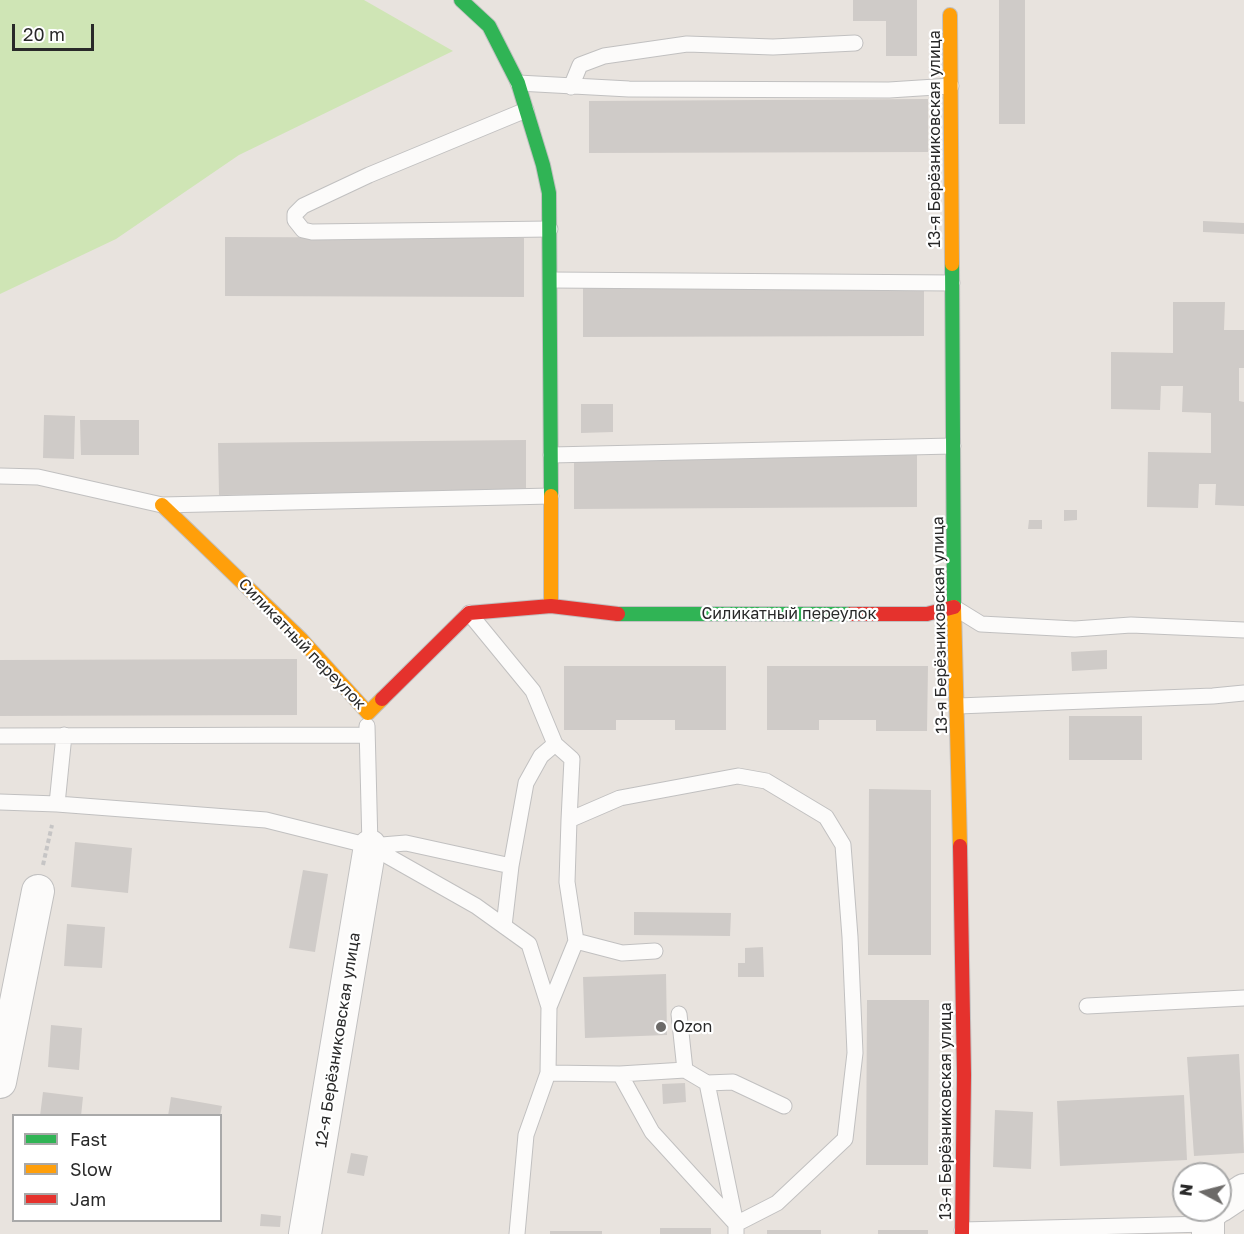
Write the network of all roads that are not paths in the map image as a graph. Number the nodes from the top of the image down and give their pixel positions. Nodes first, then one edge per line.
1 (461, 0) edge
2 (950, 15) dead end
3 (855, 43) dead end
4 (518, 83) junction
5 (951, 86) junction
6 (571, 87) junction
7 (526, 110) junction
8 (550, 229) junction
9 (551, 280) junction
10 (952, 283) junction
11 (953, 446) junction
12 (551, 455) junction
13 (0, 476) edge
14 (551, 496) junction
15 (162, 505) junction
16 (551, 606) junction
17 (954, 607) junction
18 (469, 613) junction
19 (1244, 630) edge
20 (1244, 693) edge
21 (958, 706) junction
22 (368, 713) junction
23 (64, 735) junction
24 (366, 735) junction
25 (0, 736) edge
26 (555, 744) junction
27 (0, 802) edge
28 (57, 804) junction
29 (569, 820) junction
30 (370, 846) junction
31 (511, 866) junction
32 (38, 891) road end
33 (504, 926) junction
34 (576, 941) junction
35 (655, 951) dead end
36 (1244, 998) edge
37 (1087, 1005) dead end
38 (549, 1007) junction
39 (679, 1014) dead end
40 (685, 1070) junction
41 (548, 1073) junction
42 (620, 1074) junction
43 (0, 1082) edge
44 (708, 1083) junction
45 (784, 1106) dead end
46 (1244, 1190) edge
47 (1232, 1200) edge
48 (1172, 1220) edge
49 (736, 1229) edge
50 (962, 1232) edge
51 (305, 1234) edge
52 (517, 1234) edge

1 - 4 street
2 - 5 street, 13-я Берёзниковская улица
3 - 6 lane
4 - 6 lane
4 - 7 street
5 - 6 lane
5 - 10 street, 13-я Берёзниковская улица
7 - 8 street
7 - 8 lane
8 - 9 street
9 - 10 lane
9 - 12 street
10 - 11 street, 13-я Берёзниковская улица
11 - 12 lane
11 - 17 street, 13-я Берёзниковская улица
12 - 14 street
13 - 15 lane
14 - 15 lane
14 - 16 street
15 - 22 street, Силикатный переулок
16 - 17 street, Силикатный переулок
16 - 18 street, Силикатный переулок
17 - 19 lane
17 - 21 street, 13-я Берёзниковская улица
18 - 22 street, Силикатный переулок
18 - 26 lane
20 - 21 lane
21 - 50 street, 13-я Берёзниковская улица
22 - 24 lane
23 - 24 lane
23 - 25 lane
23 - 28 lane
24 - 30 lane
26 - 29 lane
26 - 31 lane
27 - 28 lane
28 - 30 lane
29 - 34 lane
29 - 49 lane
30 - 31 lane
30 - 33 lane
30 - 51 street, 12-я Берёзниковская улица
31 - 33 lane
32 - 43 street
33 - 38 lane
34 - 35 lane
34 - 38 lane
36 - 37 lane
38 - 41 lane
39 - 40 lane
40 - 42 lane
40 - 44 lane
41 - 42 lane
41 - 52 lane
42 - 49 lane
44 - 45 lane
44 - 49 lane
46 - 47 street
48 - 50 lane

